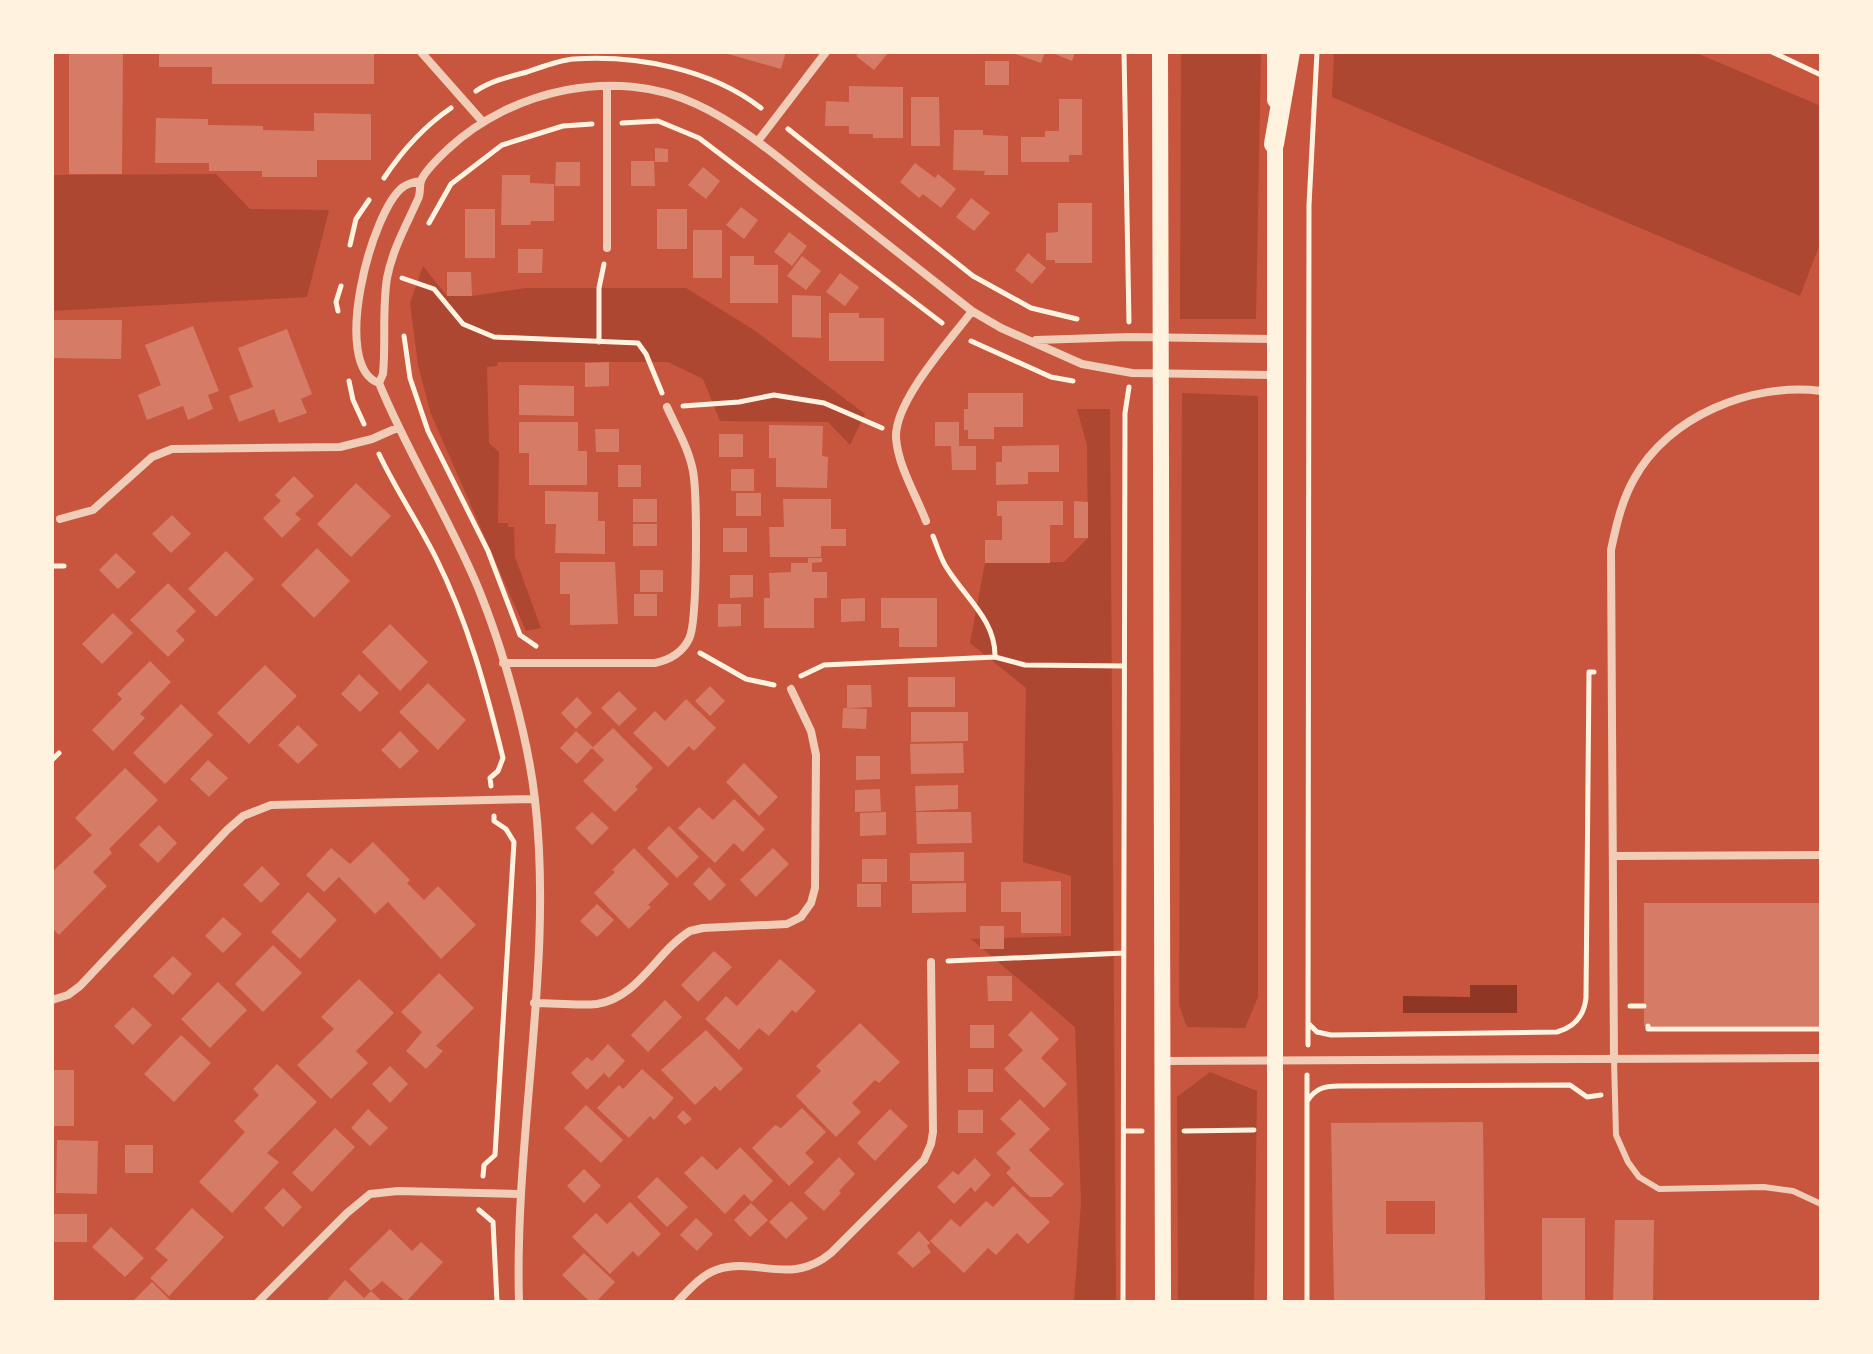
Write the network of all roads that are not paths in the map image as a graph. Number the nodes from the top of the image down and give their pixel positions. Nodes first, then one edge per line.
1 (421, 52) edge
2 (826, 52) edge
3 (1160, 52) edge
4 (1275, 52) edge
5 (1290, 52) edge
6 (607, 87) junction
7 (482, 121) junction
8 (758, 141) junction
9 (1274, 144) junction
10 (421, 181) junction
11 (607, 248) road end
12 (972, 311) junction
13 (1161, 337) junction
14 (1274, 339) junction
15 (1031, 341) junction
16 (1162, 373) junction
17 (1274, 375) junction
18 (379, 383) junction
19 (1820, 389) edge
20 (667, 407) road end
21 (397, 428) junction
22 (60, 519) dead end
23 (926, 521) road end
24 (503, 663) junction
25 (791, 689) road end
26 (535, 799) junction
27 (1821, 855) edge
28 (1613, 856) junction
29 (931, 962) road end
30 (52, 1000) edge
31 (534, 1003) junction
32 (1821, 1058) edge
33 (1614, 1059) junction
34 (1162, 1061) junction
35 (1275, 1061) junction
36 (519, 1194) junction
37 (1821, 1204) edge
38 (258, 1302) edge
39 (519, 1302) edge
40 (677, 1302) edge
41 (1163, 1302) edge
42 (1275, 1302) edge

1 - 7 street
2 - 8 street
3 - 13 main road
4 - 9 main road
5 - 9 main road
6 - 7 street
6 - 8 street
6 - 11 street
7 - 10 street
8 - 12 street
9 - 14 main road
10 - 18 street
10 - 18 street
12 - 15 street
12 - 23 street
13 - 14 street
13 - 15 street
13 - 16 main road
14 - 17 main road
15 - 16 street
16 - 17 street
16 - 34 main road
17 - 35 main road
18 - 21 street
19 - 28 street
20 - 24 street
21 - 22 street
21 - 24 street
24 - 26 street
25 - 31 street
26 - 30 street
26 - 31 street
27 - 28 street
28 - 33 street
29 - 40 street
31 - 36 street
32 - 33 street
33 - 35 street
33 - 37 lane
34 - 35 street
34 - 41 main road
35 - 42 main road
36 - 38 street
36 - 39 street

